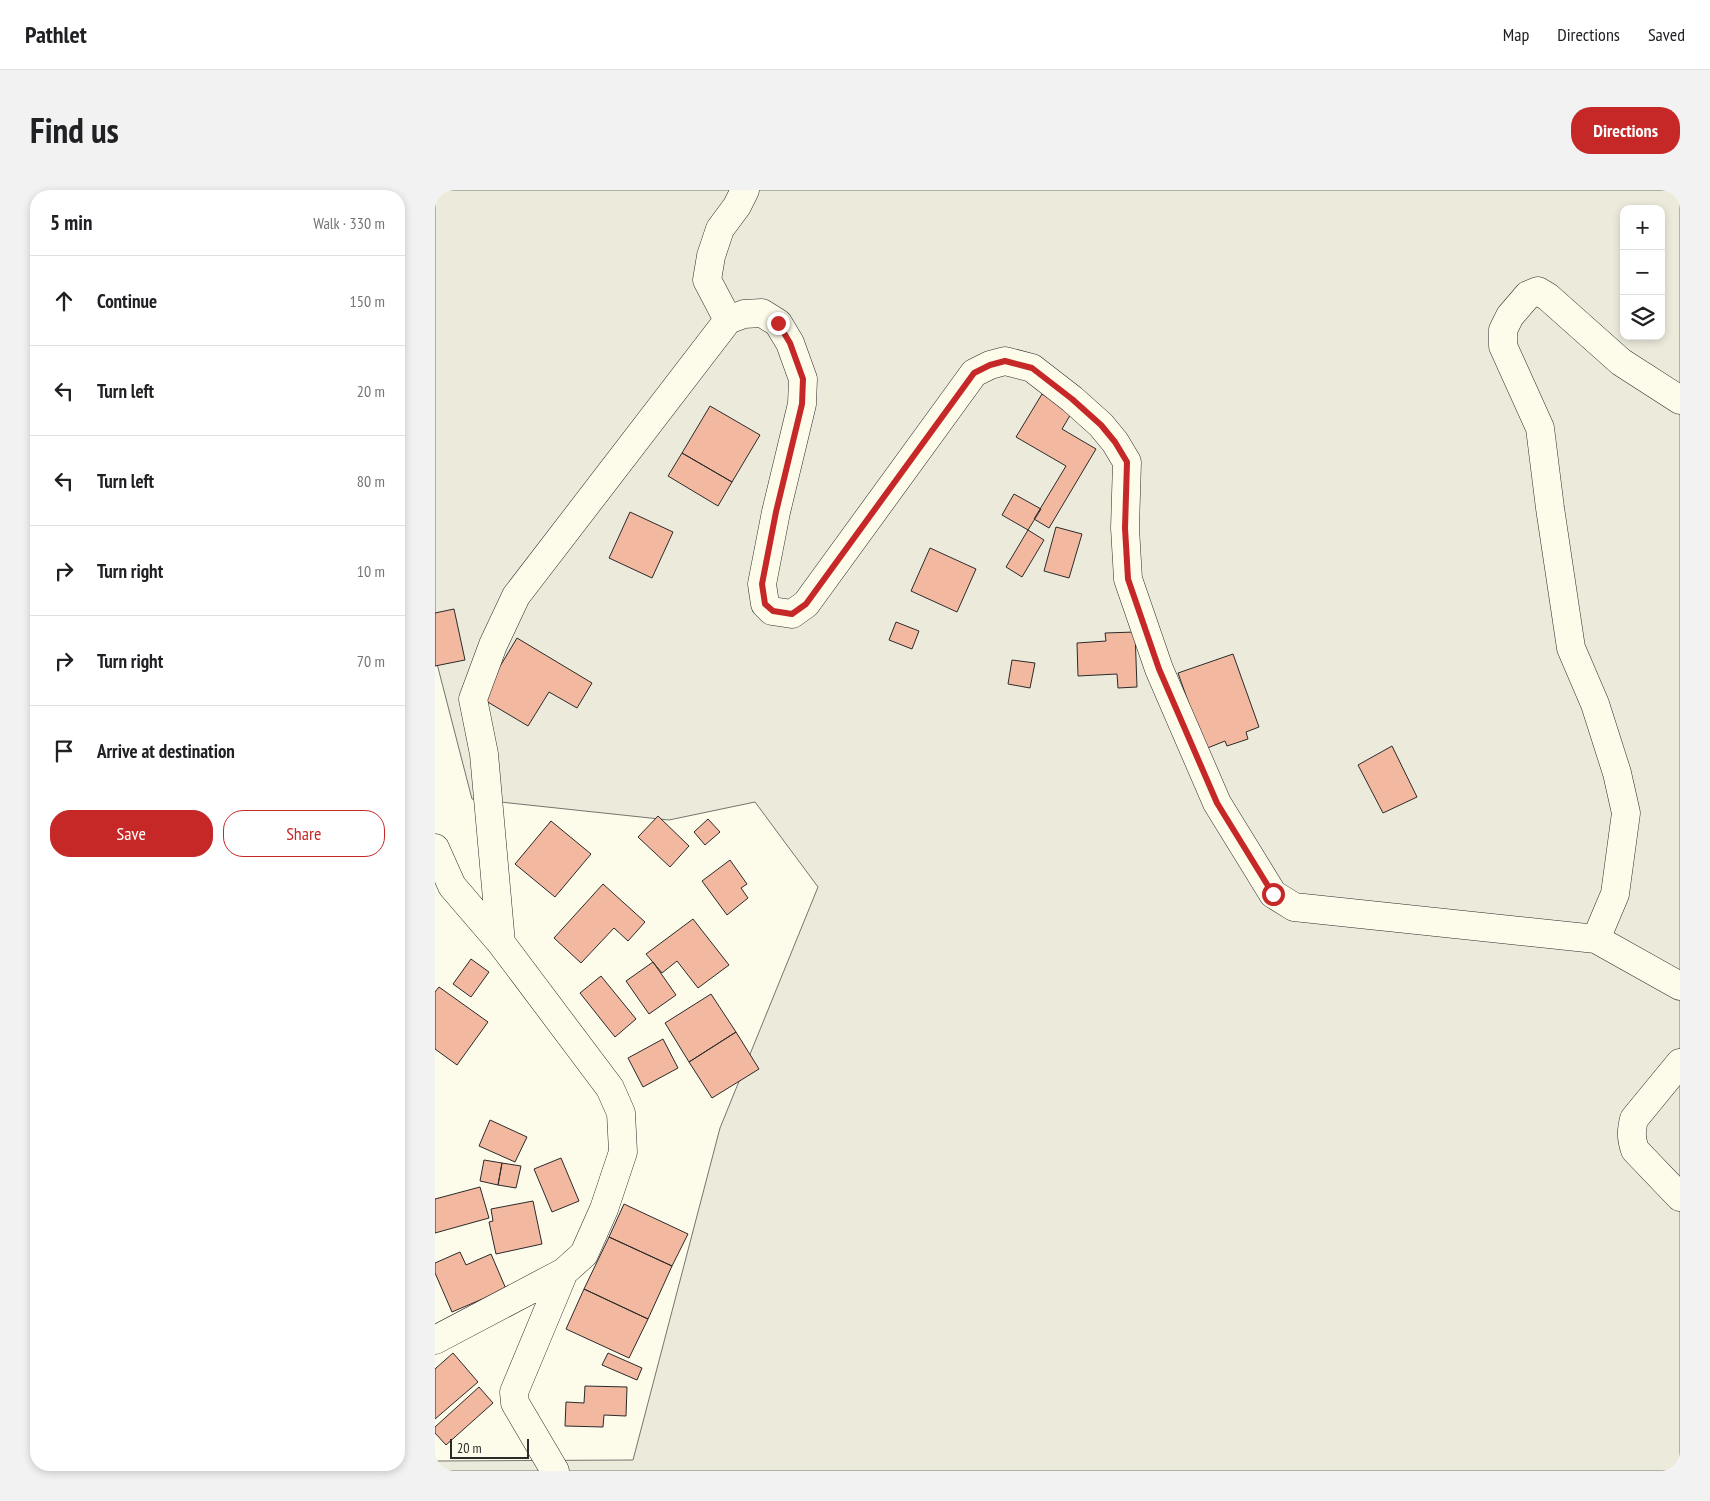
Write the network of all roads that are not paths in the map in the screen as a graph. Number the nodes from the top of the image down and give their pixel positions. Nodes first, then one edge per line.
1 (745, 190) edge
2 (728, 320) junction
3 (1680, 400) edge
4 (435, 848) edge
5 (1596, 939) junction
6 (501, 943) junction
7 (1680, 986) edge
8 (1680, 1062) edge
9 (1668, 1173) edge
10 (1680, 1197) edge
11 (564, 1272) junction
12 (435, 1340) edge
13 (555, 1471) edge

1 - 2 street
2 - 5 street
2 - 6 street
3 - 5 street
4 - 6 street
5 - 7 street
6 - 11 street
8 - 9 street
9 - 10 street
11 - 12 street
11 - 13 street

